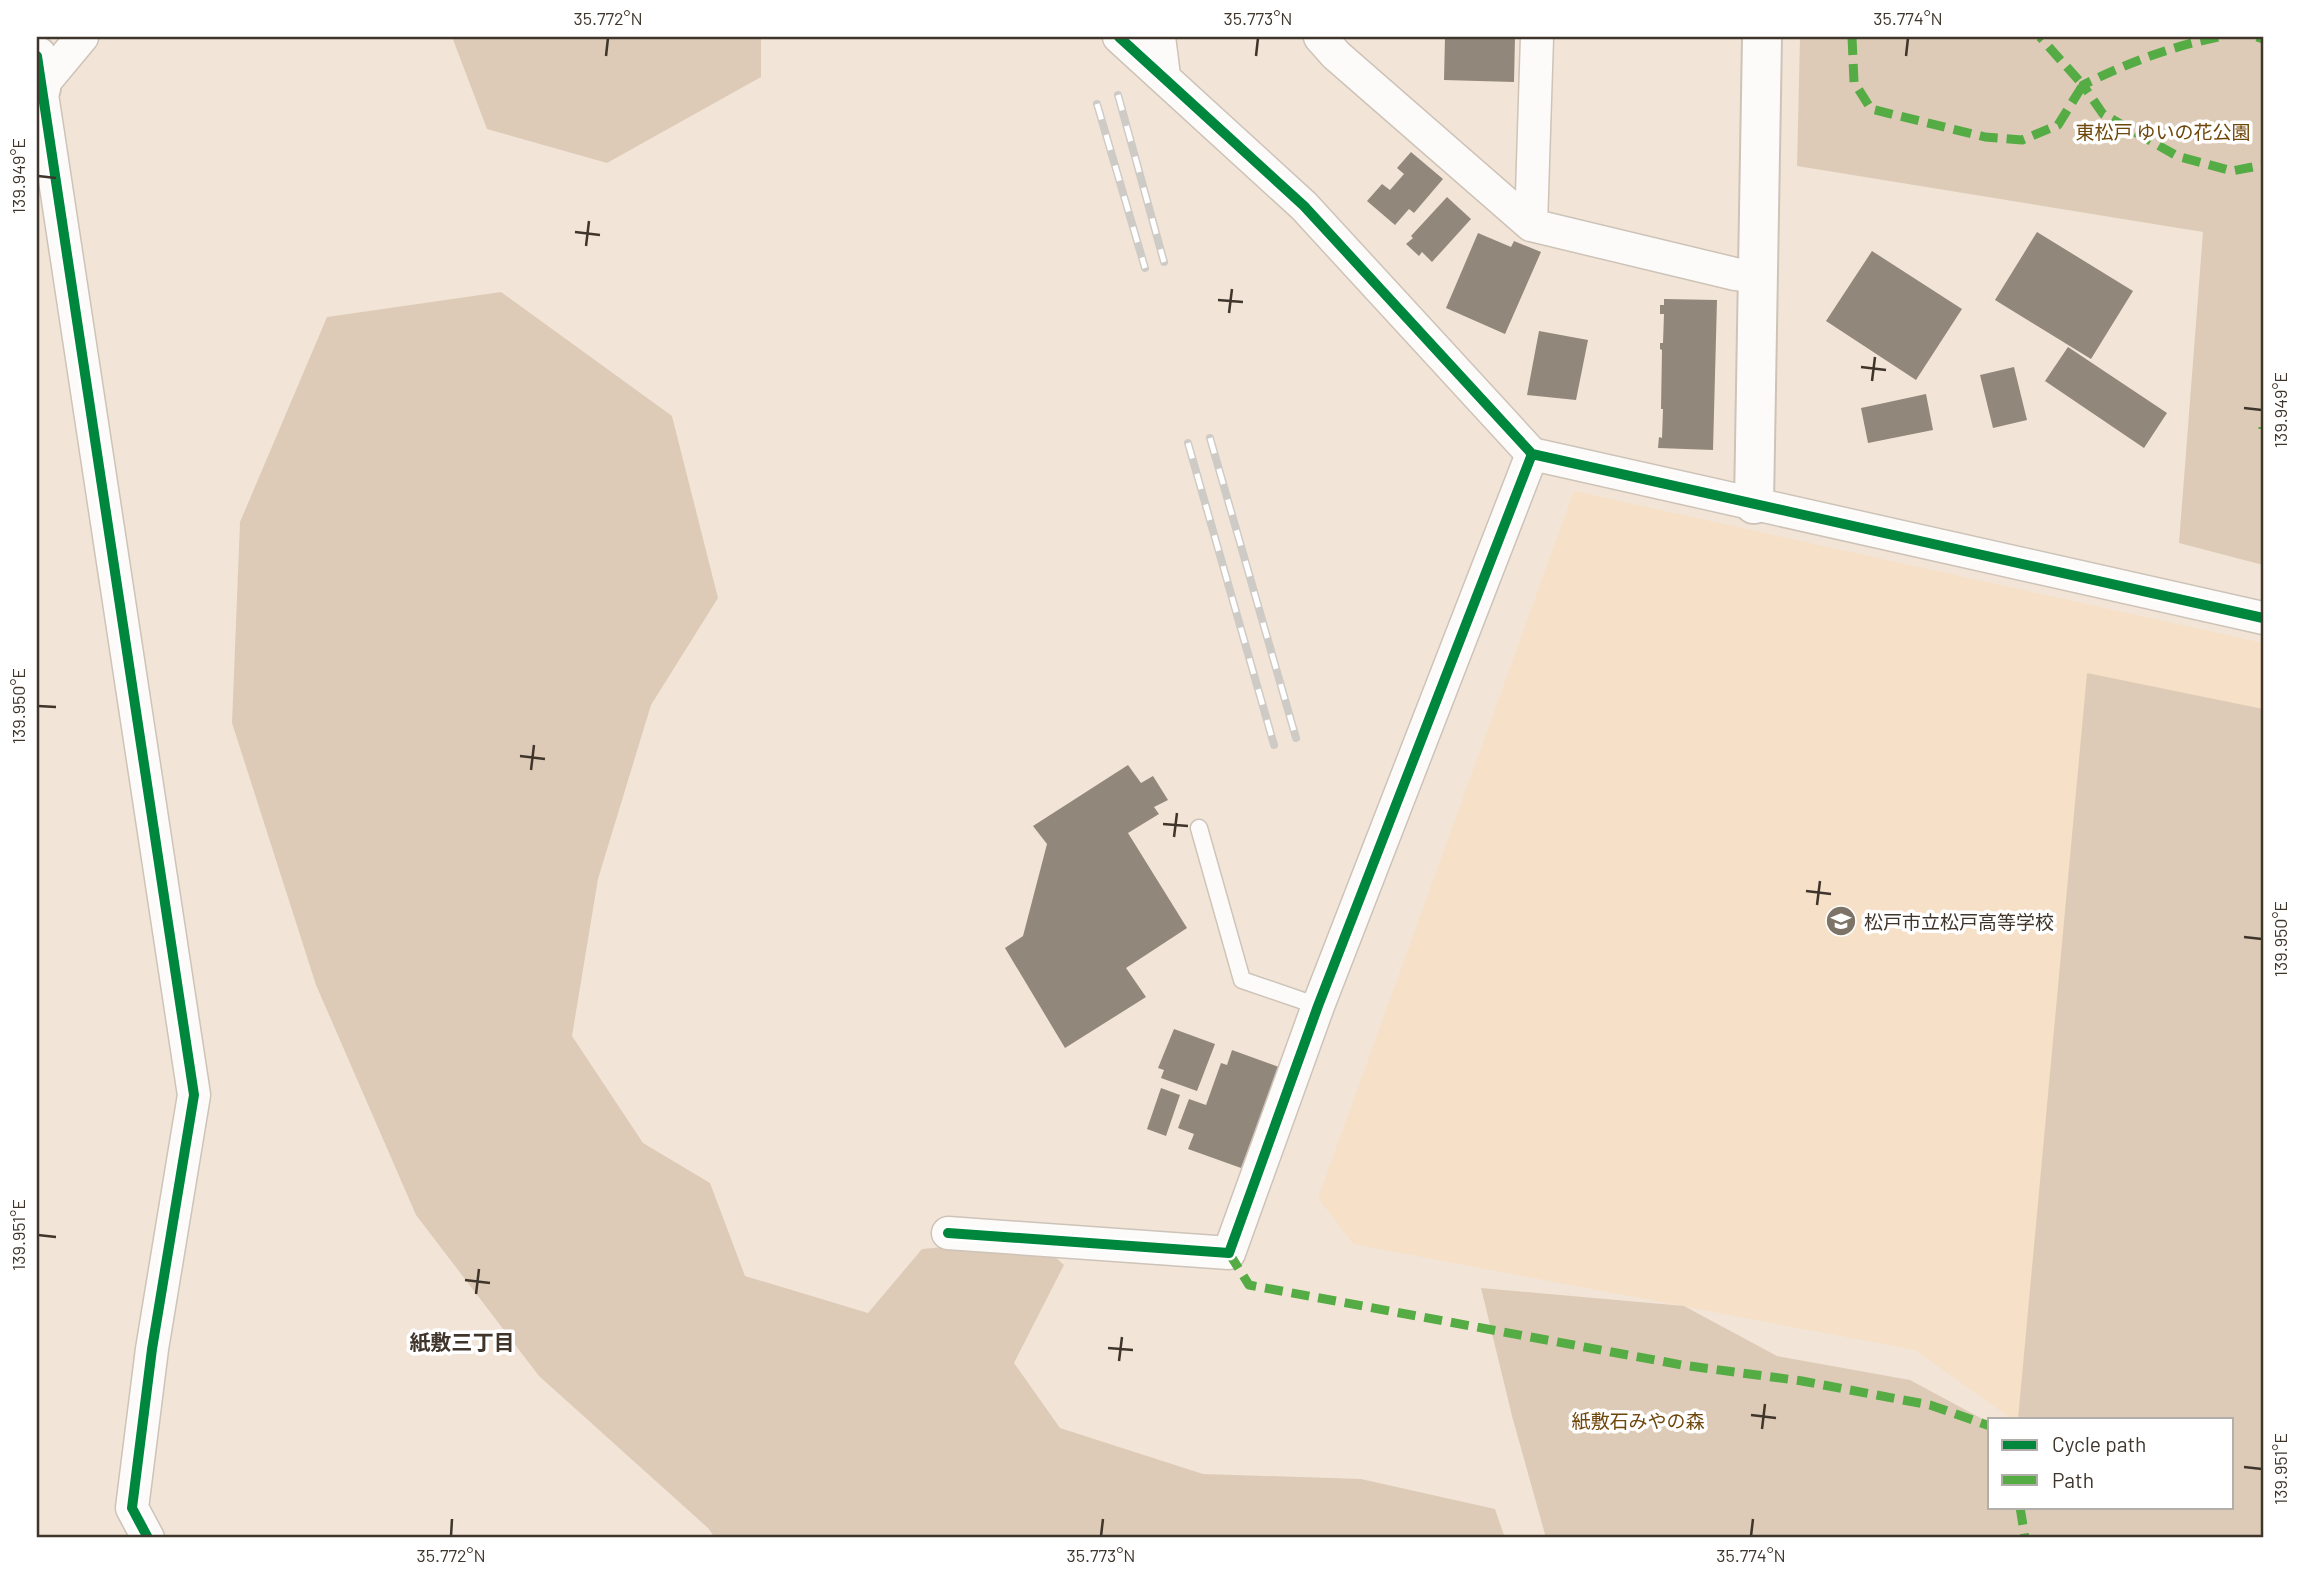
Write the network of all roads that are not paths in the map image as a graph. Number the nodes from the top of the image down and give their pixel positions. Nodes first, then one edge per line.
1 (82, 37) edge
2 (1119, 37) edge
3 (1159, 37) edge
4 (1320, 37) edge
5 (1537, 37) edge
6 (1762, 37) edge
7 (1164, 76) junction
8 (38, 78) edge
9 (1531, 225) junction
10 (1758, 276) junction
11 (1532, 454) junction
12 (1754, 504) junction
13 (2263, 618) edge
14 (1199, 828) dead end
15 (1318, 1006) junction
16 (948, 1234) dead end
17 (148, 1538) edge

1 - 8 street
2 - 7 street
3 - 7 street
4 - 9 street
5 - 9 street
6 - 10 street
7 - 11 street
8 - 17 street
9 - 10 street
10 - 12 street
11 - 12 street
11 - 15 street
12 - 13 street
14 - 15 lane
15 - 16 street

